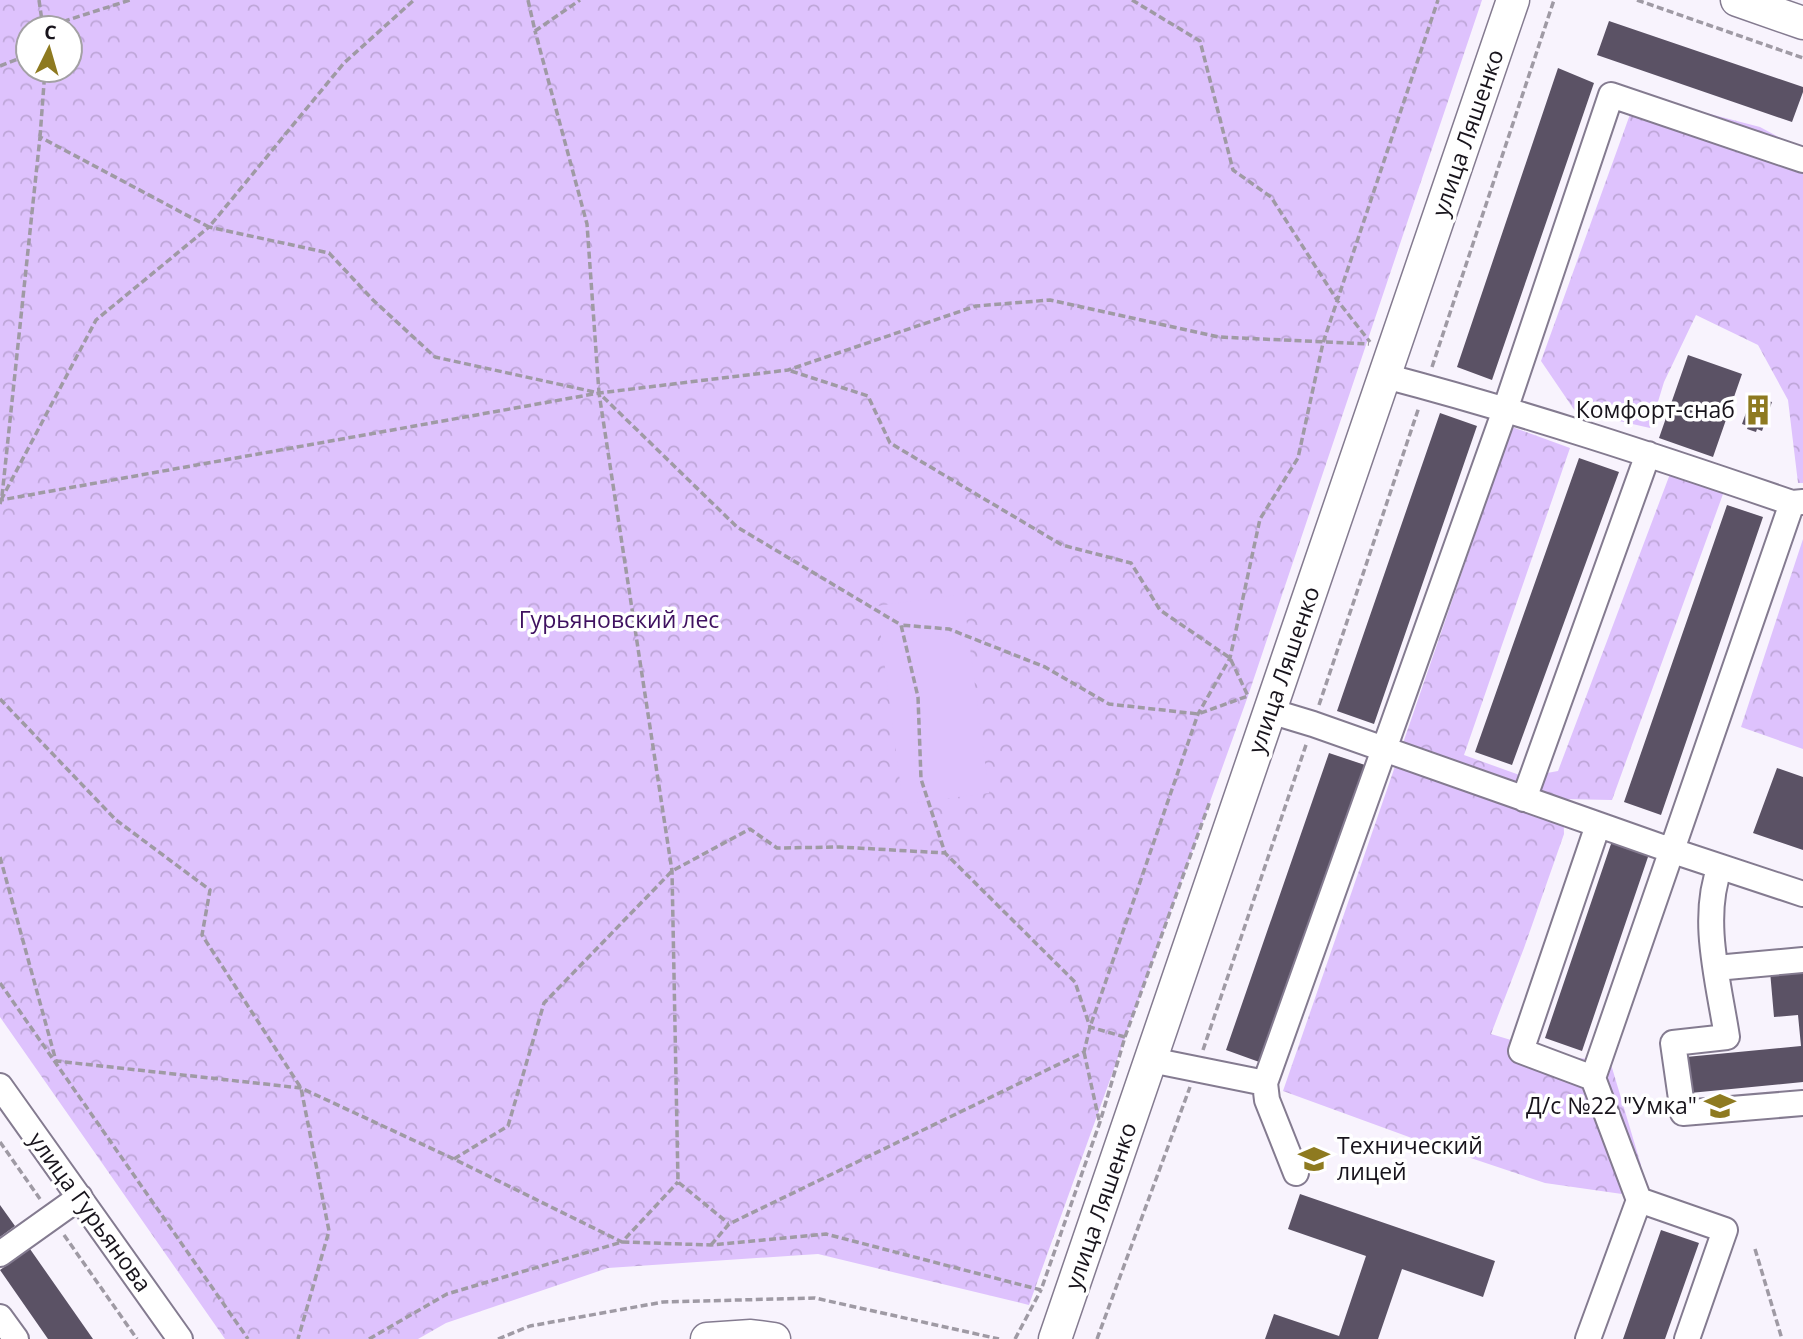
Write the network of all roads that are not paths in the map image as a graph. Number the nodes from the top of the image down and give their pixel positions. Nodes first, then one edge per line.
1 (1513, 0) edge
2 (1737, 0) edge
3 (1803, 23) edge
4 (1803, 160) edge
5 (1385, 376) junction
6 (1505, 410) junction
7 (1648, 454) junction
8 (1798, 503) edge
9 (1259, 704) junction
10 (1384, 750) junction
11 (1524, 799) junction
12 (1598, 825) junction
13 (1673, 851) junction
14 (1720, 867) junction
15 (1803, 894) edge
16 (1803, 960) edge
17 (1716, 968) junction
18 (1151, 1060) junction
19 (1593, 1078) junction
20 (1265, 1083) junction
21 (0, 1086) edge
22 (1803, 1103) edge
23 (1296, 1173) dead end
24 (80, 1197) junction
25 (1639, 1200) junction
26 (0, 1254) edge
27 (0, 1317) edge
28 (16, 1339) edge
29 (180, 1339) edge
30 (706, 1339) edge
31 (774, 1339) edge
32 (1055, 1339) edge
33 (1588, 1339) edge
34 (1688, 1339) edge

1 - 5 main road, улица Ляшенко
2 - 3 main road
4 - 6 street
5 - 6 street
5 - 9 main road, улица Ляшенко
6 - 7 street
6 - 10 street
7 - 8 street
7 - 11 street
8 - 13 street
9 - 10 street
9 - 18 main road, улица Ляшенко
10 - 11 street
10 - 20 street
11 - 12 street
12 - 13 street
12 - 19 street
13 - 14 street
13 - 19 street
14 - 15 street
14 - 17 street
16 - 17 street
17 - 22 street
18 - 20 street
18 - 32 main road, улица Ляшенко
19 - 25 street
20 - 23 street
21 - 24 street, улица Гурьянова
24 - 26 street
24 - 29 street, улица Гурьянова
25 - 33 street
25 - 34 street
27 - 28 street
30 - 31 main road

